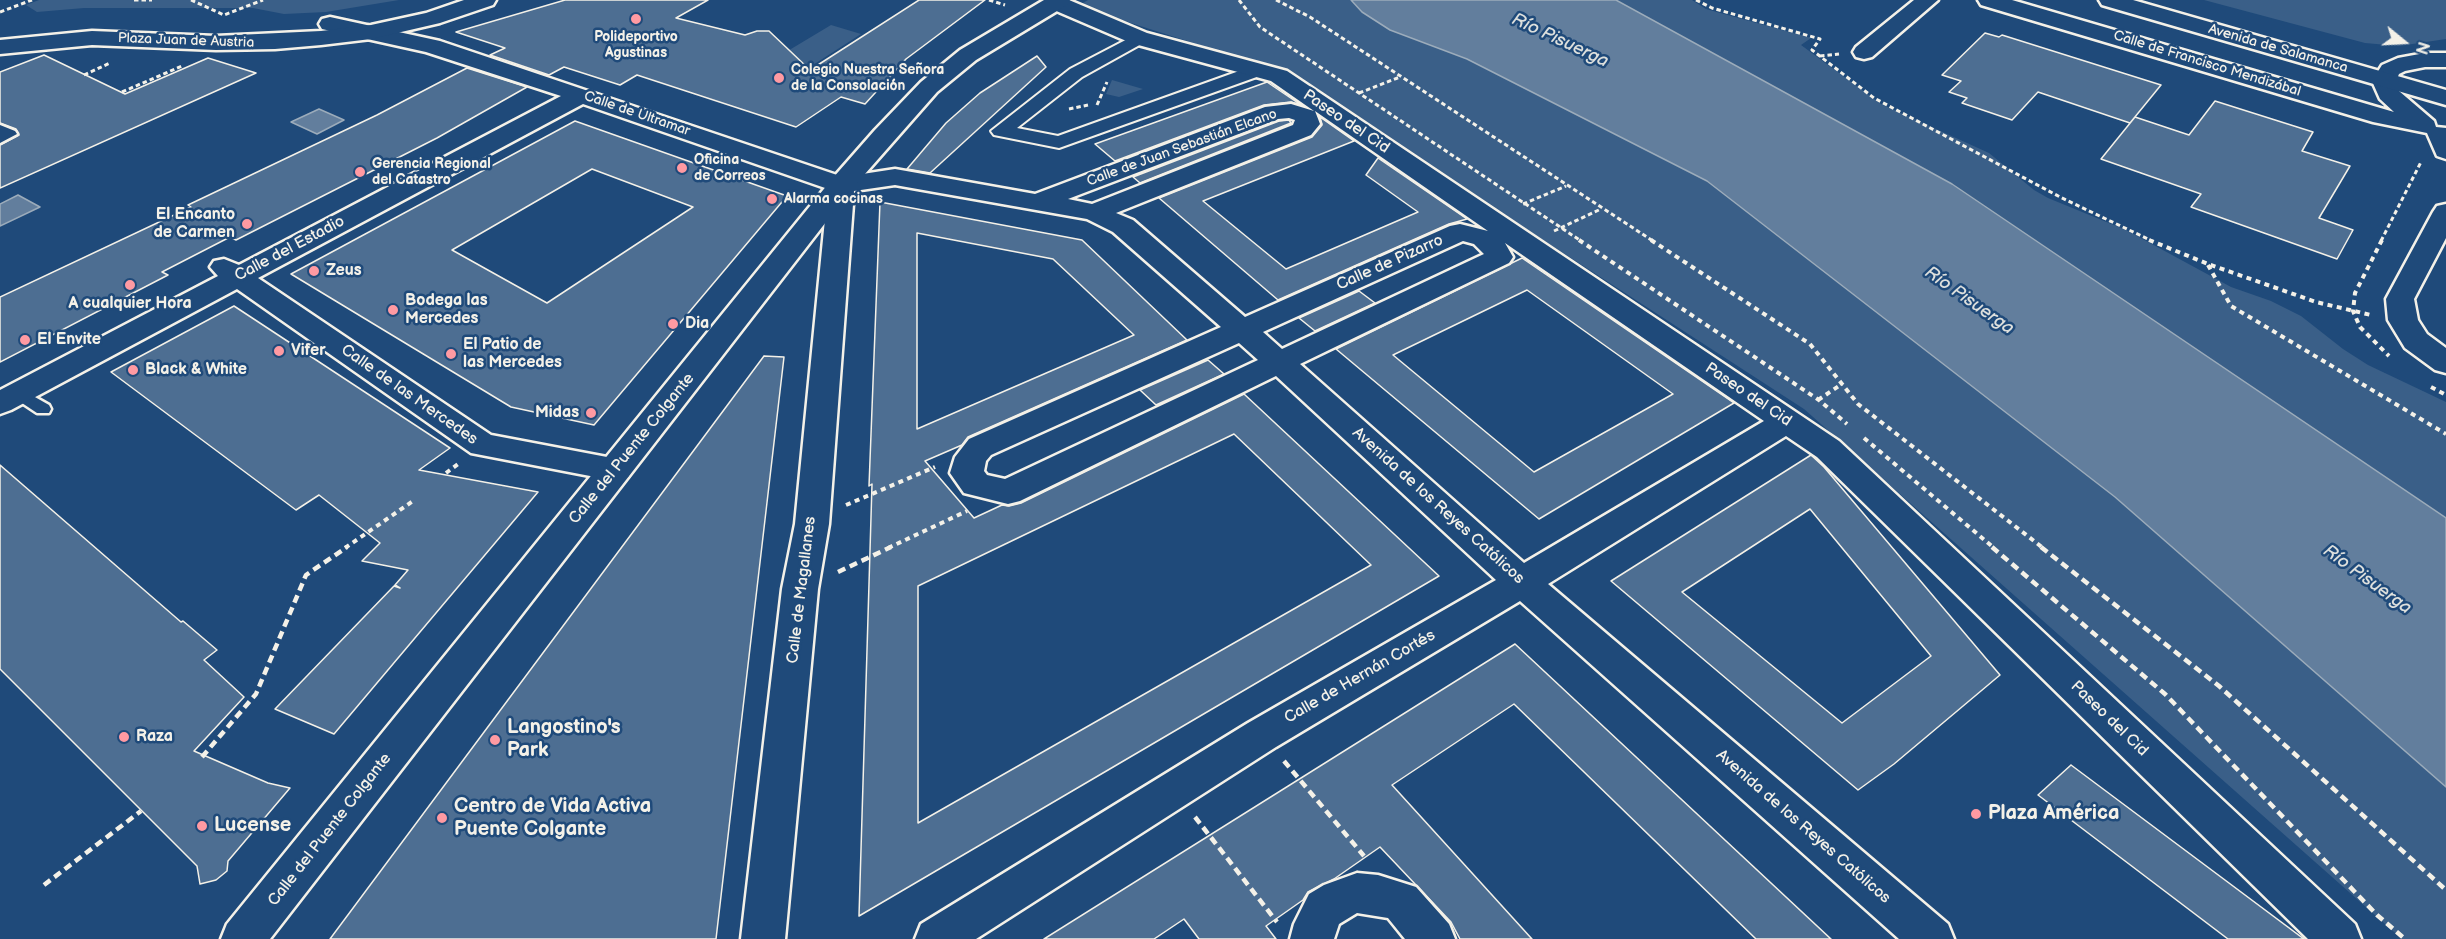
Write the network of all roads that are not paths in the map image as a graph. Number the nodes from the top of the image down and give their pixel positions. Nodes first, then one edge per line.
1 (485, 0) edge
2 (1927, 0) edge
3 (1989, 0) edge
4 (2110, 0) edge
5 (2150, 0) edge
6 (1057, 1) edge
7 (438, 9) edge
8 (330, 24) junction
9 (371, 32) junction
10 (2, 41) edge
11 (1131, 42) junction
12 (432, 46) junction
13 (1864, 52) dead end
14 (2446, 60) edge
15 (1259, 70) junction
16 (2387, 75) junction
17 (2446, 86) edge
18 (574, 93) junction
19 (2446, 99) edge
20 (0, 129) edge
21 (2439, 137) edge
22 (0, 139) edge
23 (873, 148) junction
24 (895, 177) junction
25 (841, 185) junction
26 (1037, 202) junction
27 (1094, 212) junction
28 (2446, 212) edge
29 (836, 240) junction
30 (797, 242) junction
31 (231, 272) junction
32 (1241, 330) junction
33 (1280, 363) junction
34 (2445, 363) edge
35 (6, 394) edge
36 (43, 409) dead end
37 (1787, 421) junction
38 (616, 468) junction
39 (1522, 582) junction
40 (1298, 934) edge
41 (243, 939) edge
42 (763, 939) edge
43 (937, 939) edge
44 (1433, 939) edge
45 (1932, 939) edge
46 (2339, 939) edge

1 - 7 main road, Plaza Juan de Austria
2 - 13 main road
3 - 21 main road, Calle de Francisco Mendizábal
4 - 16 main road, Avenida de Salamanca
5 - 16 main road, Avenida de Salamanca
6 - 11 main road, Paseo del Cid
6 - 23 main road, Calle del Puente Colgante
7 - 8 main road, Plaza Juan de Austria
7 - 9 main road, Plaza Juan de Austria
7 - 12 main road
8 - 9 main road, Plaza Juan de Austria
8 - 10 main road, Plaza Juan de Austria
9 - 10 main road, Plaza Juan de Austria
9 - 12 main road, Calle de Ultramar
11 - 15 main road, Paseo del Cid
11 - 15 street
12 - 18 main road, Calle de Ultramar
14 - 16 main road
15 - 37 main road, Paseo del Cid
16 - 17 main road, Avenida de Salamanca
16 - 19 main road, Avenida de Salamanca
16 - 21 main road
18 - 25 main road, Calle de Ultramar
18 - 31 main road, Calle del Estadio
20 - 22 lane
23 - 24 main road
23 - 25 main road, Calle del Puente Colgante
24 - 25 main road, Avenida de los Reyes Católicos
24 - 26 main road, Avenida de los Reyes Católicos
25 - 29 main road, Calle de Magallanes
25 - 30 main road, Calle del Puente Colgante
26 - 27 main road, Avenida de los Reyes Católicos
26 - 27 main road, Calle de Juan Sebastián Elcano
27 - 32 main road, Avenida de los Reyes Católicos
28 - 34 main road
29 - 30 main road
29 - 42 main road, Calle de Magallanes
30 - 38 main road, Calle del Puente Colgante
31 - 35 main road, Calle del Estadio
31 - 38 main road, Calle de las Mercedes
32 - 33 main road, Avenida de los Reyes Católicos
32 - 33 main road, Calle de Pizarro
32 - 33 main road, Calle de Pizarro
33 - 39 main road, Avenida de los Reyes Católicos
35 - 36 lane
37 - 39 main road, Calle de Hernán Cortés
37 - 46 main road, Paseo del Cid
38 - 41 main road, Calle del Puente Colgante
39 - 43 main road, Calle de Hernán Cortés
39 - 45 main road, Avenida de los Reyes Católicos
40 - 44 main road

